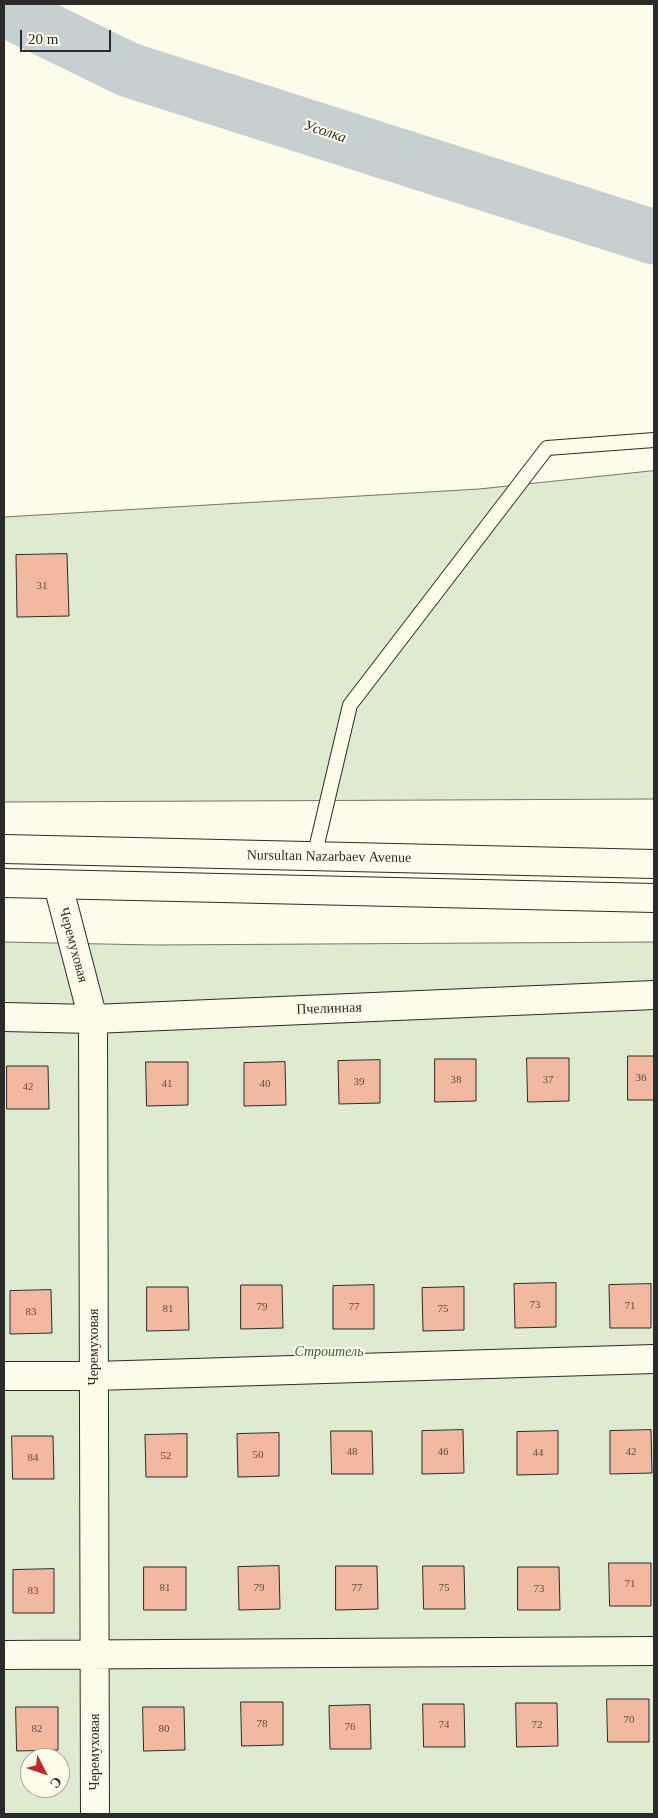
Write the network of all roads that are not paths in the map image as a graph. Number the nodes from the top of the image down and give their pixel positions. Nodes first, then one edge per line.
1 (654, 440) edge
2 (4, 849) edge
3 (314, 857) junction
4 (654, 864) edge
5 (4, 883) edge
6 (58, 885) junction
7 (654, 898) edge
8 (654, 996) edge
9 (4, 1017) edge
10 (93, 1019) junction
11 (654, 1359) edge
12 (4, 1376) edge
13 (95, 1376) junction
14 (654, 1651) edge
15 (96, 1654) junction
16 (4, 1656) edge
17 (95, 1814) edge

1 - 3 lane
2 - 3 street, Nursultan Nazarbaev Avenue
3 - 4 street, Nursultan Nazarbaev Avenue
5 - 6 street
6 - 7 street
6 - 10 street, Черемуховая
8 - 10 street, Пчелинная
9 - 10 street, Пчелинная
10 - 13 street, Черемуховая
11 - 13 street
12 - 13 street
13 - 15 street, Черемуховая
14 - 15 street
15 - 16 street
15 - 17 street, Черемуховая

